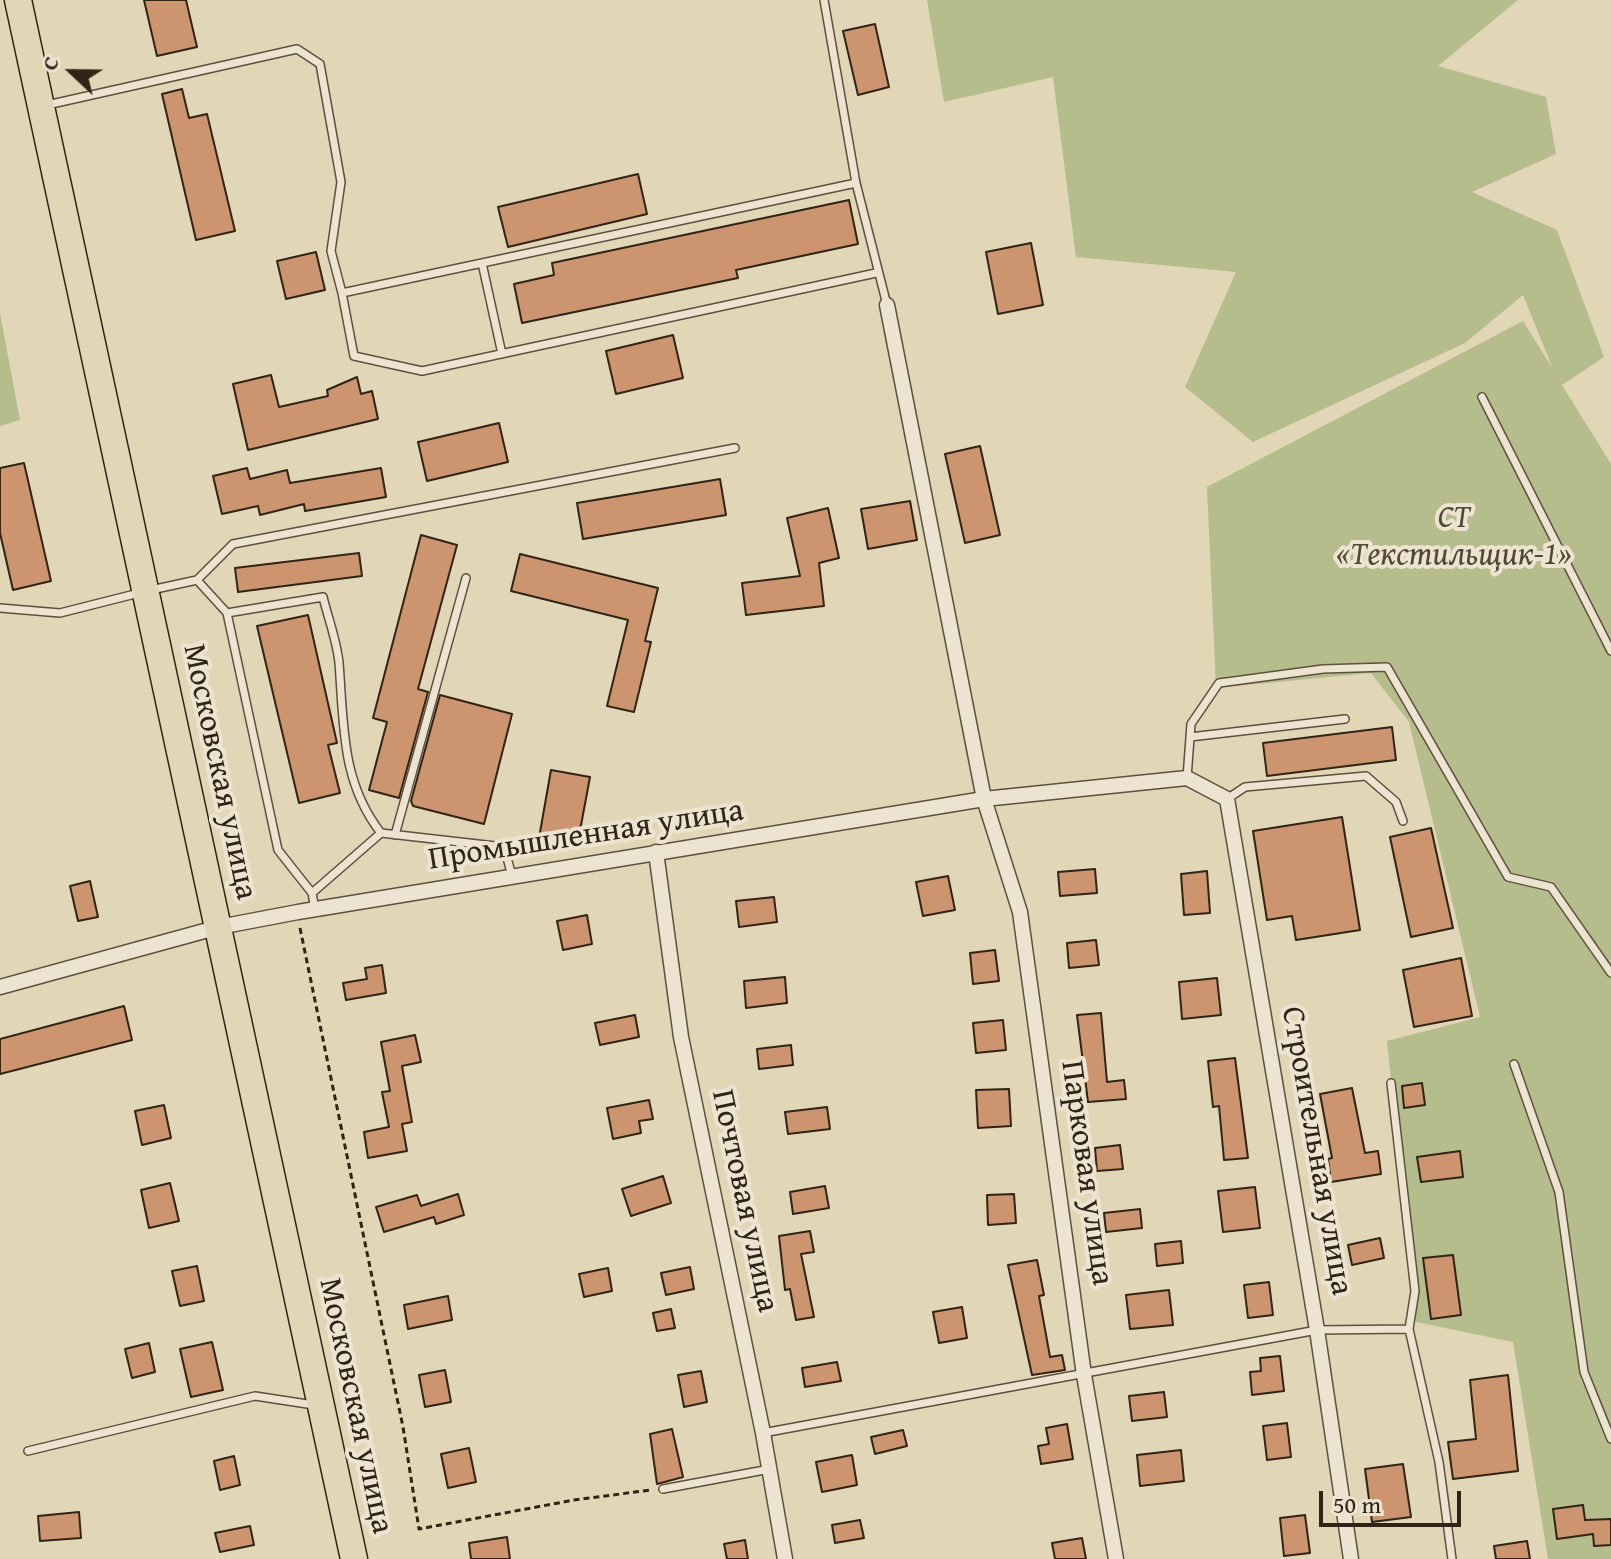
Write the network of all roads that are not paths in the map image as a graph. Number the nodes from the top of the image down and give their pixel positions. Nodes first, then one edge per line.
1 (18, 0) edge
2 (824, 0) edge
3 (41, 106) junction
4 (856, 183) junction
5 (482, 263) junction
6 (876, 273) junction
7 (342, 293) junction
8 (887, 305) joint
9 (502, 354) junction
10 (1482, 397) dead end
11 (735, 448) dead end
12 (466, 578) dead end
13 (197, 580) junction
14 (144, 591) junction
15 (0, 608) edge
16 (227, 613) junction
17 (1611, 651) edge
18 (1345, 719) dead end
19 (1190, 737) junction
20 (1187, 778) junction
21 (984, 799) junction
22 (1227, 799) junction
23 (1403, 821) dead end
24 (381, 833) junction
25 (395, 835) junction
26 (656, 852) junction
27 (512, 876) junction
28 (312, 893) junction
29 (315, 909) junction
30 (219, 927) junction
31 (1611, 973) edge
32 (0, 987) edge
33 (1514, 1064) dead end
34 (1391, 1083) dead end
35 (1409, 1329) junction
36 (1317, 1330) junction
37 (1084, 1375) junction
38 (320, 1406) junction
39 (763, 1433) junction
40 (1611, 1439) edge
41 (28, 1451) dead end
42 (770, 1469) junction
43 (663, 1489) road end
44 (354, 1559) edge
45 (785, 1559) edge
46 (1116, 1559) edge
47 (1351, 1559) edge
48 (1452, 1559) edge

1 - 3 highway, Московская улица
2 - 4 lane
3 - 7 lane
3 - 14 highway, Московская улица
4 - 5 lane
4 - 6 lane
5 - 7 lane
5 - 9 lane
6 - 8 lane
6 - 9 lane
7 - 9 lane
8 - 21 street, Парковая улица
10 - 17 lane
11 - 13 lane
12 - 25 lane
13 - 14 lane
13 - 16 lane
14 - 15 lane
14 - 30 highway, Московская улица
16 - 24 lane
16 - 28 lane
18 - 19 lane
19 - 20 lane
19 - 31 lane
20 - 21 street, Промышленная улица
20 - 22 street
21 - 26 street, Промышленная улица
21 - 37 street, Парковая улица
22 - 23 lane
22 - 36 street, Строительная улица
24 - 25 lane
24 - 28 lane
25 - 27 lane
26 - 27 street, Промышленная улица
26 - 39 street, Почтовая улица
27 - 29 street, Промышленная улица
28 - 29 lane
29 - 30 street, Промышленная улица
30 - 32 street, Промышленная улица
30 - 38 highway, Московская улица
33 - 40 lane
34 - 35 lane
35 - 36 lane
35 - 48 lane
36 - 37 lane
36 - 47 street, Строительная улица
37 - 39 lane
37 - 46 street, Парковая улица
38 - 41 lane
38 - 44 highway, Московская улица
39 - 42 street, Почтовая улица
42 - 43 lane
42 - 45 street, Почтовая улица

